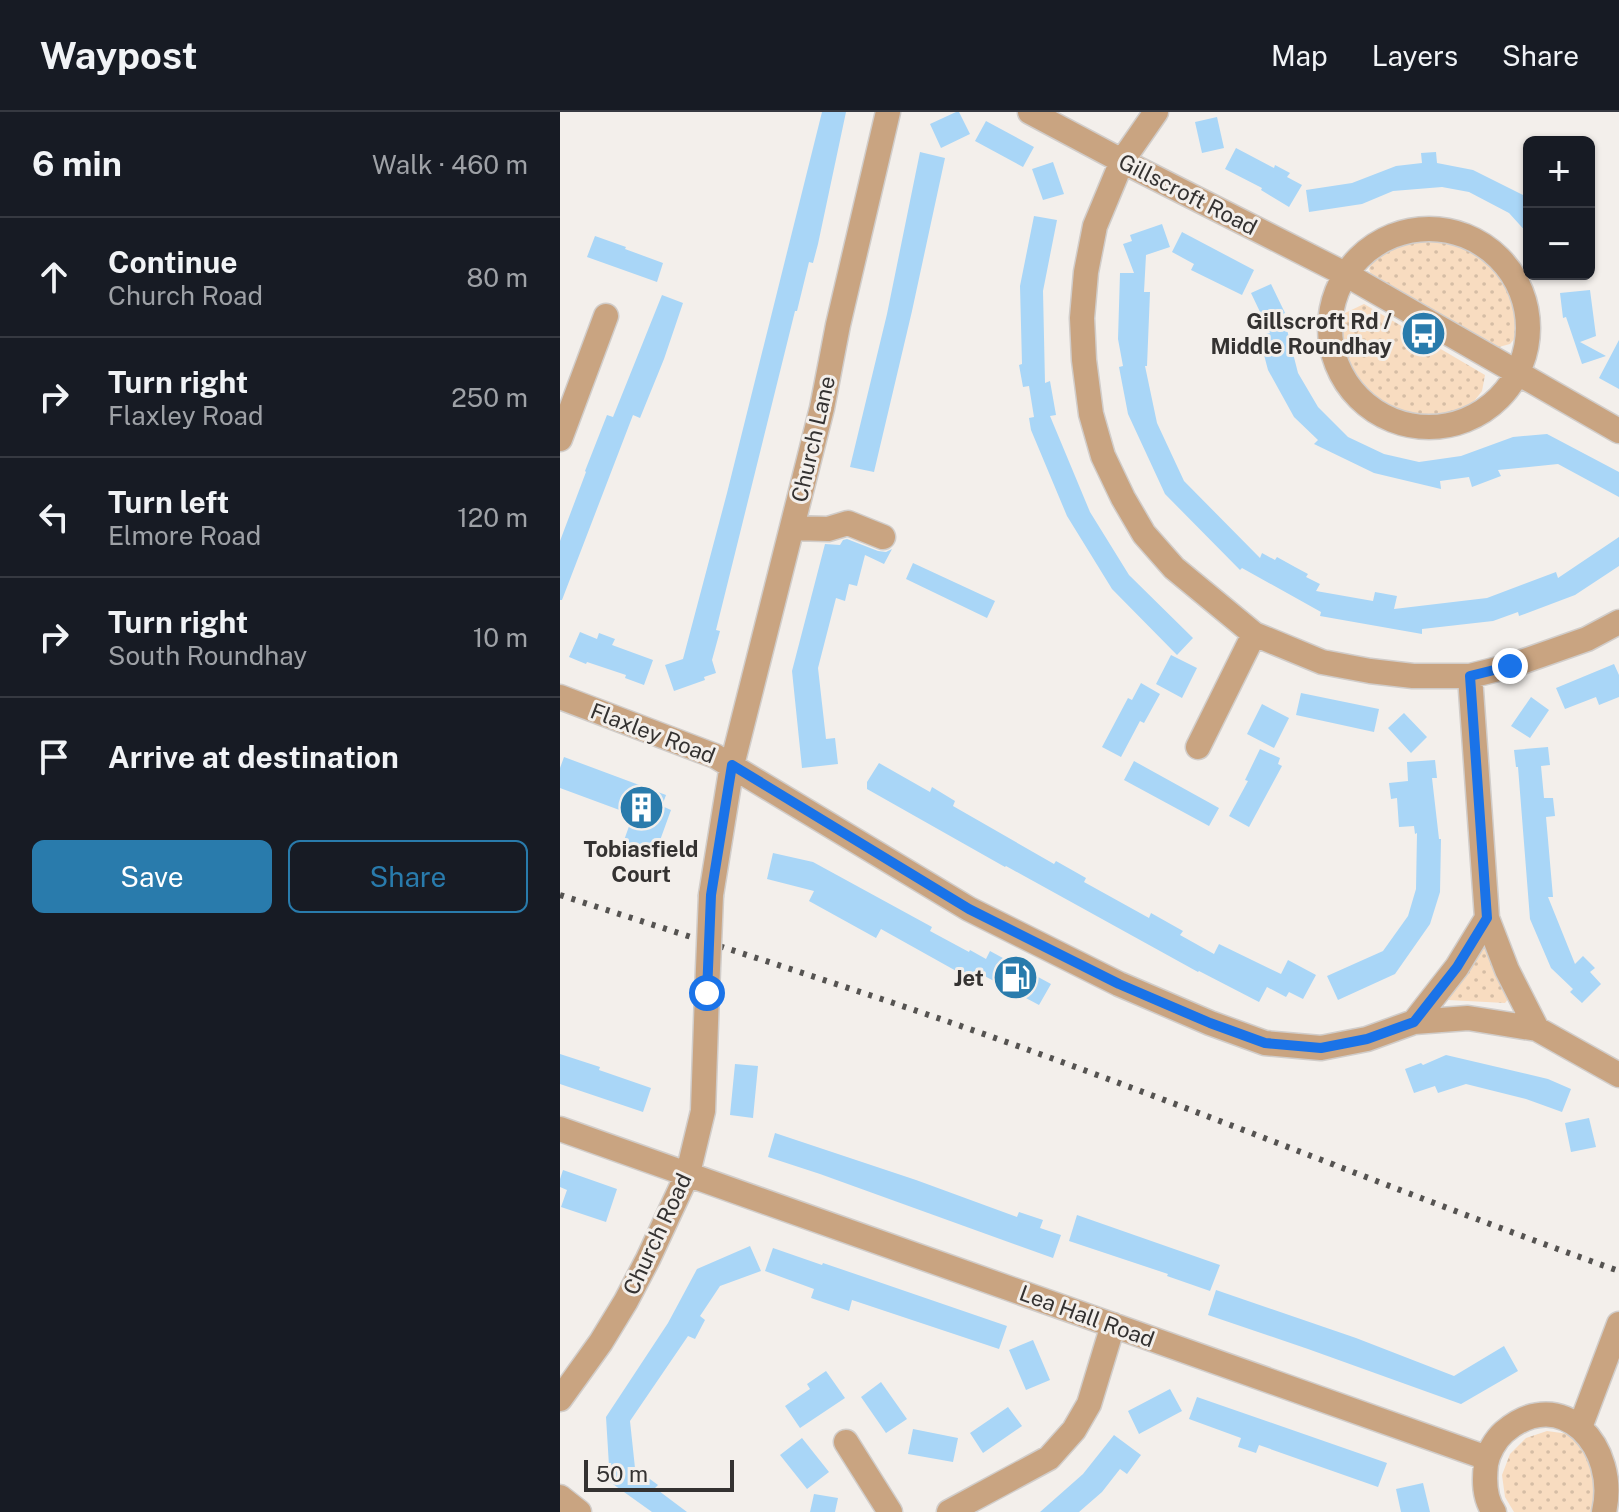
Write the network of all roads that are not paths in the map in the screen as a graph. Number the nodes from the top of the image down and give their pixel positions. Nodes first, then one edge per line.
1 (888, 112) edge
2 (1030, 112) edge
3 (1156, 112) edge
4 (1122, 161) junction
5 (1347, 275) junction
6 (606, 316) dead end
7 (1515, 372) junction
8 (1619, 431) edge
9 (560, 439) edge
10 (792, 528) junction
11 (883, 537) dead end
12 (1619, 622) edge
13 (1254, 634) junction
14 (1470, 676) junction
15 (562, 703) edge
16 (1198, 747) dead end
17 (732, 765) junction
18 (1487, 918) junction
19 (1414, 1022) junction
20 (1537, 1029) junction
21 (1619, 1075) edge
22 (560, 1129) edge
23 (688, 1173) junction
24 (1619, 1324) edge
25 (1113, 1325) junction
26 (560, 1399) edge
27 (1582, 1422) junction
28 (846, 1442) dead end
29 (1487, 1458) junction
30 (560, 1497) edge
31 (1611, 1507) edge
32 (579, 1512) edge
33 (890, 1512) edge
34 (949, 1512) edge
35 (1494, 1512) edge

1 - 10 street, Church Lane
2 - 4 street, Gillscroft Road
3 - 4 street
4 - 5 street, Gillscroft Road
4 - 13 street
5 - 7 street, Gillscroft Road
5 - 7 street
5 - 7 street
6 - 9 street
7 - 8 street, Gillscroft Road
10 - 11 street
10 - 17 street, Church Lane
12 - 14 street
13 - 14 street
13 - 16 street
14 - 18 street
15 - 17 street, Flaxley Road
17 - 19 street, Flaxley Road
17 - 23 street, Church Road, bridge
18 - 19 street
18 - 20 street
19 - 20 street, Flaxley Road
20 - 21 street, Flaxley Road
22 - 23 street, Lea Hall Road
23 - 25 street, Lea Hall Road
23 - 26 street, Church Road
24 - 27 street
25 - 29 street, Lea Hall Road
25 - 34 street
27 - 29 street
27 - 31 street
28 - 33 street
29 - 35 street
30 - 32 street

